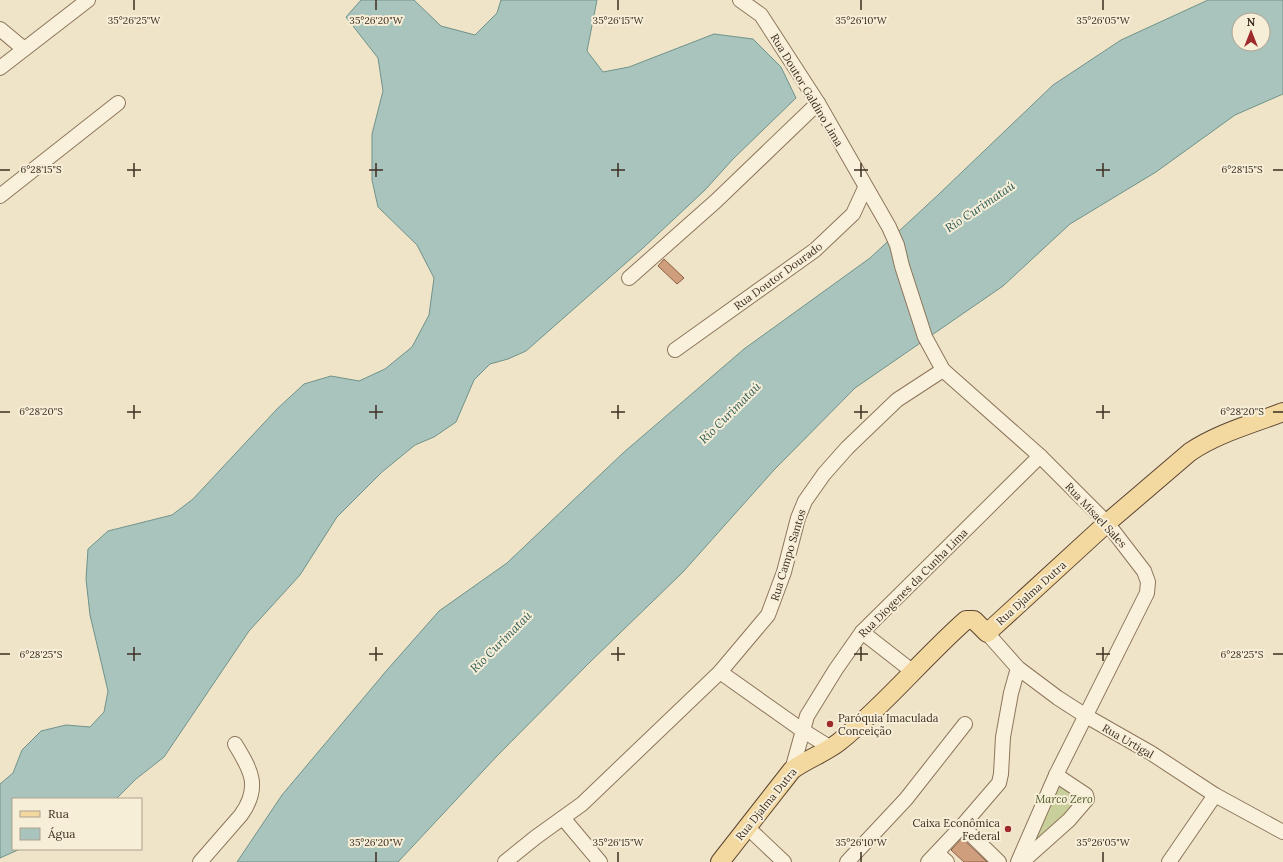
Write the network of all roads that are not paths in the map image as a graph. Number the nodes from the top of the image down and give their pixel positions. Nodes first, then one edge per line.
1 (88, 0) edge
2 (740, 0) edge
3 (754, 0) edge
4 (761, 15) junction
5 (0, 29) edge
6 (24, 49) junction
7 (0, 68) edge
8 (118, 103) dead end
9 (818, 103) junction
10 (865, 188) junction
11 (0, 196) edge
12 (629, 278) dead end
13 (675, 350) dead end
14 (943, 370) junction
15 (1283, 412) edge
16 (1040, 456) junction
17 (1107, 523) junction
18 (862, 632) junction
19 (987, 633) junction
20 (1018, 668) junction
21 (912, 671) junction
22 (720, 672) junction
23 (1086, 716) junction
24 (965, 724) dead end
25 (802, 730) junction
26 (235, 744) dead end
27 (831, 748) junction
28 (792, 770) junction
29 (1056, 775) junction
30 (1215, 795) junction
31 (563, 818) junction
32 (962, 826) junction
33 (747, 827) junction
34 (1283, 832) edge
35 (937, 859) edge
36 (200, 862) edge
37 (505, 862) edge
38 (600, 862) edge
39 (720, 862) edge
40 (784, 862) edge
41 (847, 862) edge
42 (999, 862) edge
43 (1018, 862) edge
44 (1022, 862) edge
45 (1169, 862) edge

1 - 6 street
2 - 4 street, Rua Doutor Galdino Lima
3 - 4 street
4 - 9 street, Rua Doutor Galdino Lima
5 - 6 street
6 - 7 street
8 - 11 street
9 - 10 street, Rua Doutor Galdino Lima
9 - 12 street
10 - 13 street, Rua Doutor Dourado
10 - 14 street, Rua Doutor Galdino Lima
14 - 16 street
14 - 22 street, Rua Campo Santos
15 - 17 main road, Rua Djalma Dutra
16 - 17 street, Rua Misael Sales
16 - 18 street, Rua Diogenes da Cunha Lima
17 - 19 main road, Rua Djalma Dutra
17 - 23 street, Rua Misael Sales
18 - 21 street
18 - 25 street, Rua Diogenes da Cunha Lima
19 - 20 street, Rua Urtigal
19 - 21 main road, Rua Djalma Dutra
20 - 23 street, Rua Urtigal
20 - 32 street
21 - 27 main road, Rua Djalma Dutra
22 - 25 street
22 - 31 street, Rua Campo Santos
23 - 29 street
23 - 30 street, Rua Urtigal
24 - 41 street
25 - 27 street
25 - 28 street, Rua Diogenes da Cunha Lima
26 - 36 street
27 - 28 main road, Rua Djalma Dutra
28 - 33 main road, Rua Djalma Dutra
29 - 43 street
29 - 44 street
30 - 34 street, Rua Urtigal
30 - 45 street
31 - 37 street, Rua Campo Santos
31 - 38 street
32 - 35 street
32 - 42 street
33 - 39 main road, Rua Djalma Dutra
33 - 40 street

